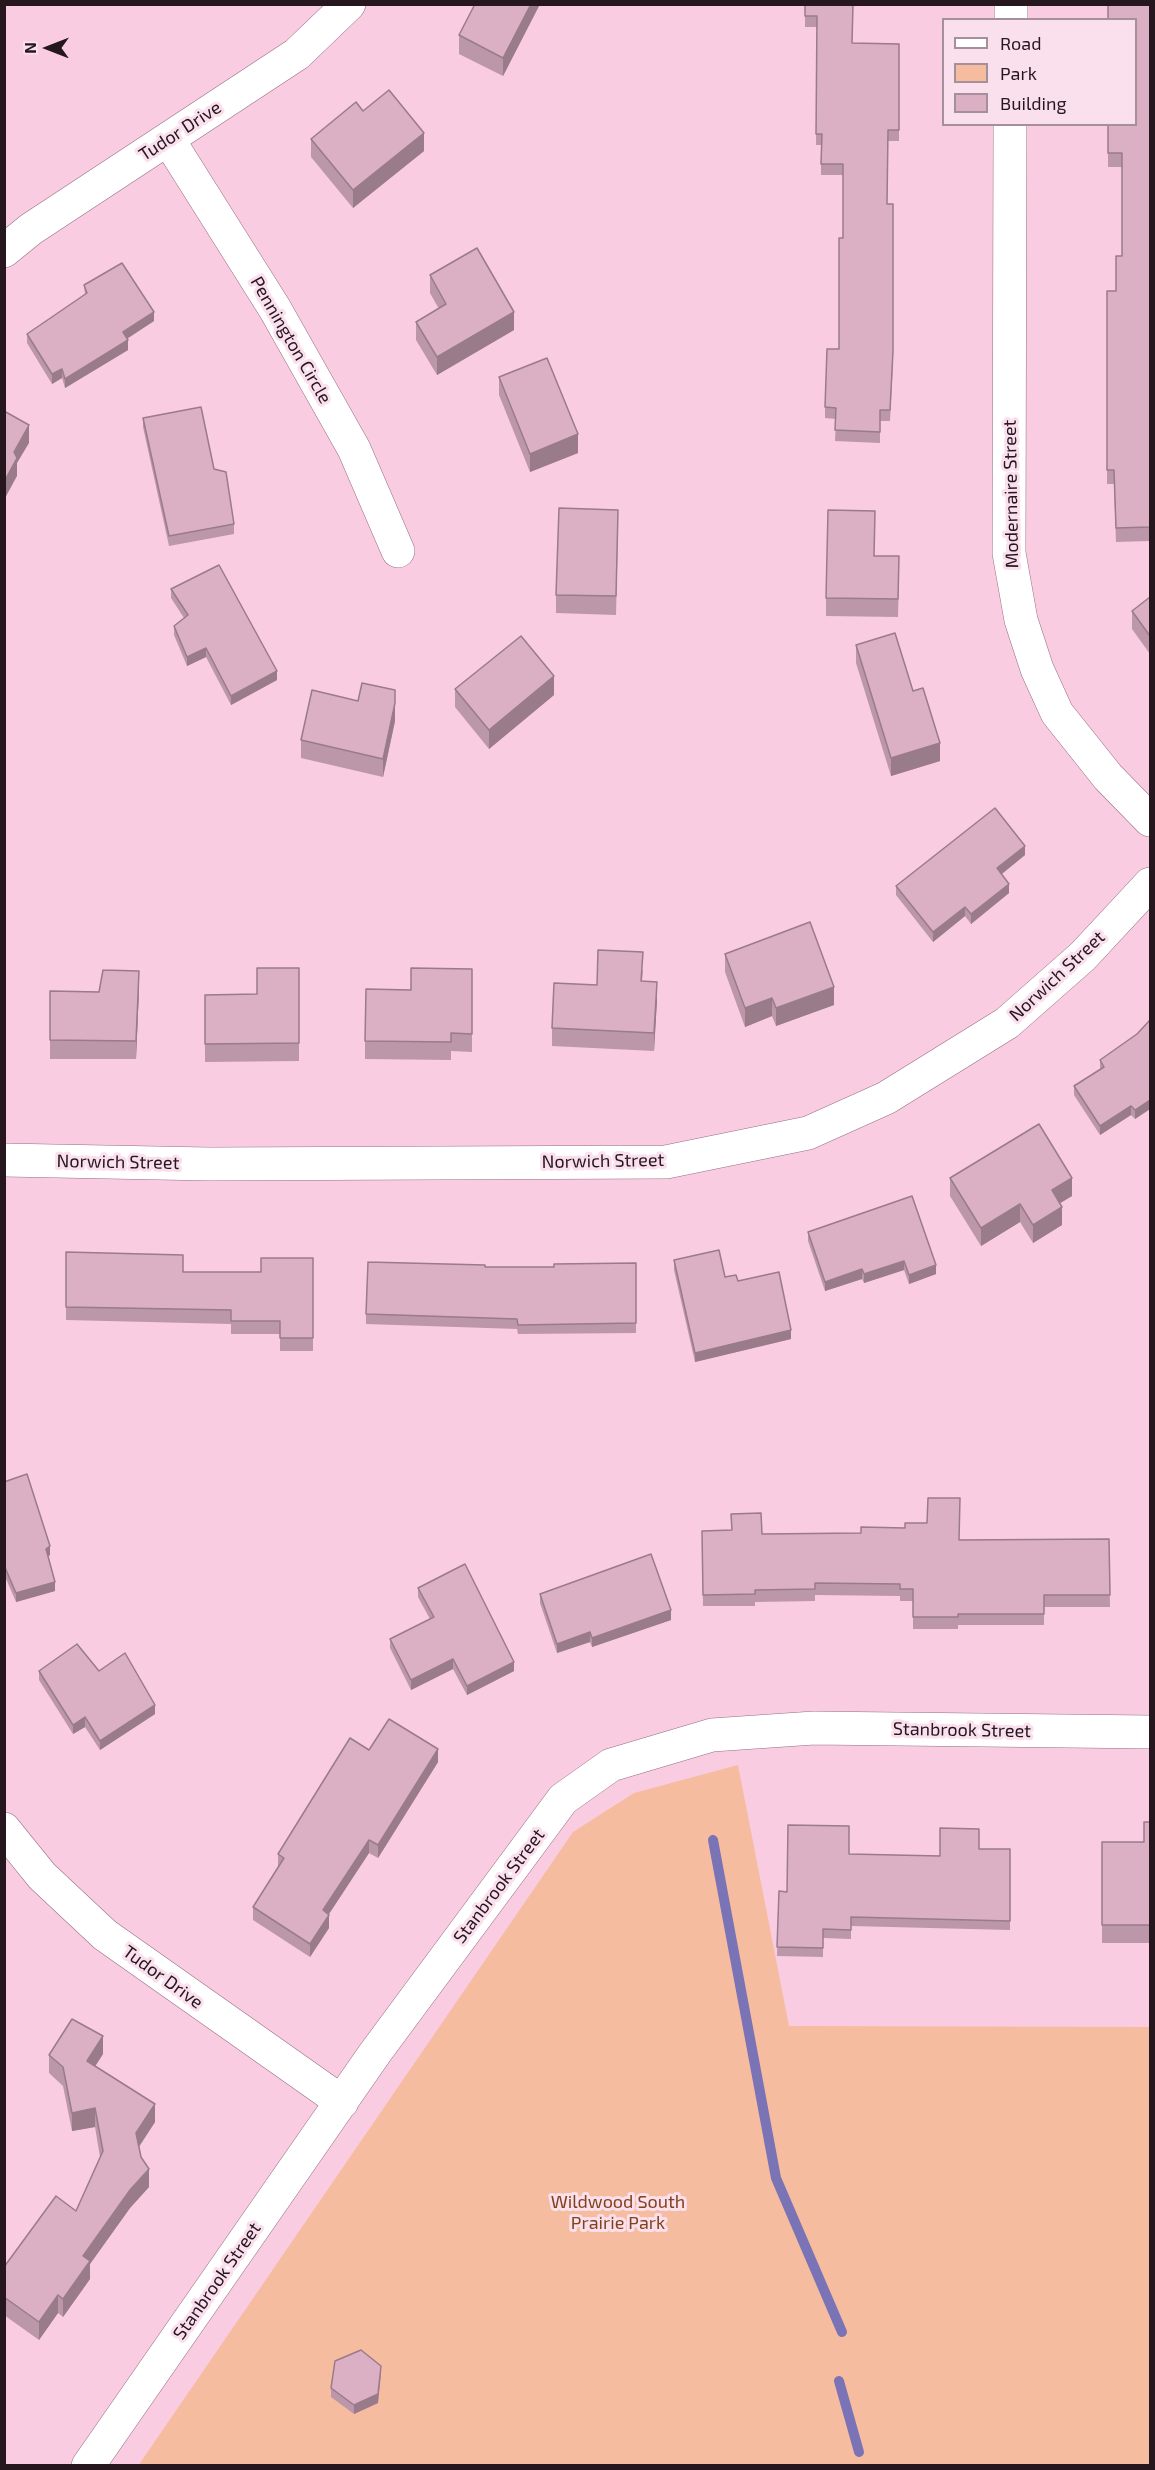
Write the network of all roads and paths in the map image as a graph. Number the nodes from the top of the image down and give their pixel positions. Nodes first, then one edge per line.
1 (349, 4) edge
2 (1010, 126) edge
3 (168, 140) junction
4 (4, 251) edge
5 (398, 551) dead end
6 (1150, 820) edge
7 (1150, 884) edge
8 (4, 1160) edge
9 (1150, 1732) edge
10 (4, 1830) edge
11 (342, 2102) junction
12 (88, 2466) edge

1 - 3 street, Tudor Drive
2 - 6 street, Modernaire Street
3 - 4 street, Tudor Drive
3 - 5 street, Pennington Circle
7 - 8 street, Norwich Street
9 - 11 street, Stanbrook Street
10 - 11 street, Tudor Drive
11 - 12 street, Stanbrook Street

